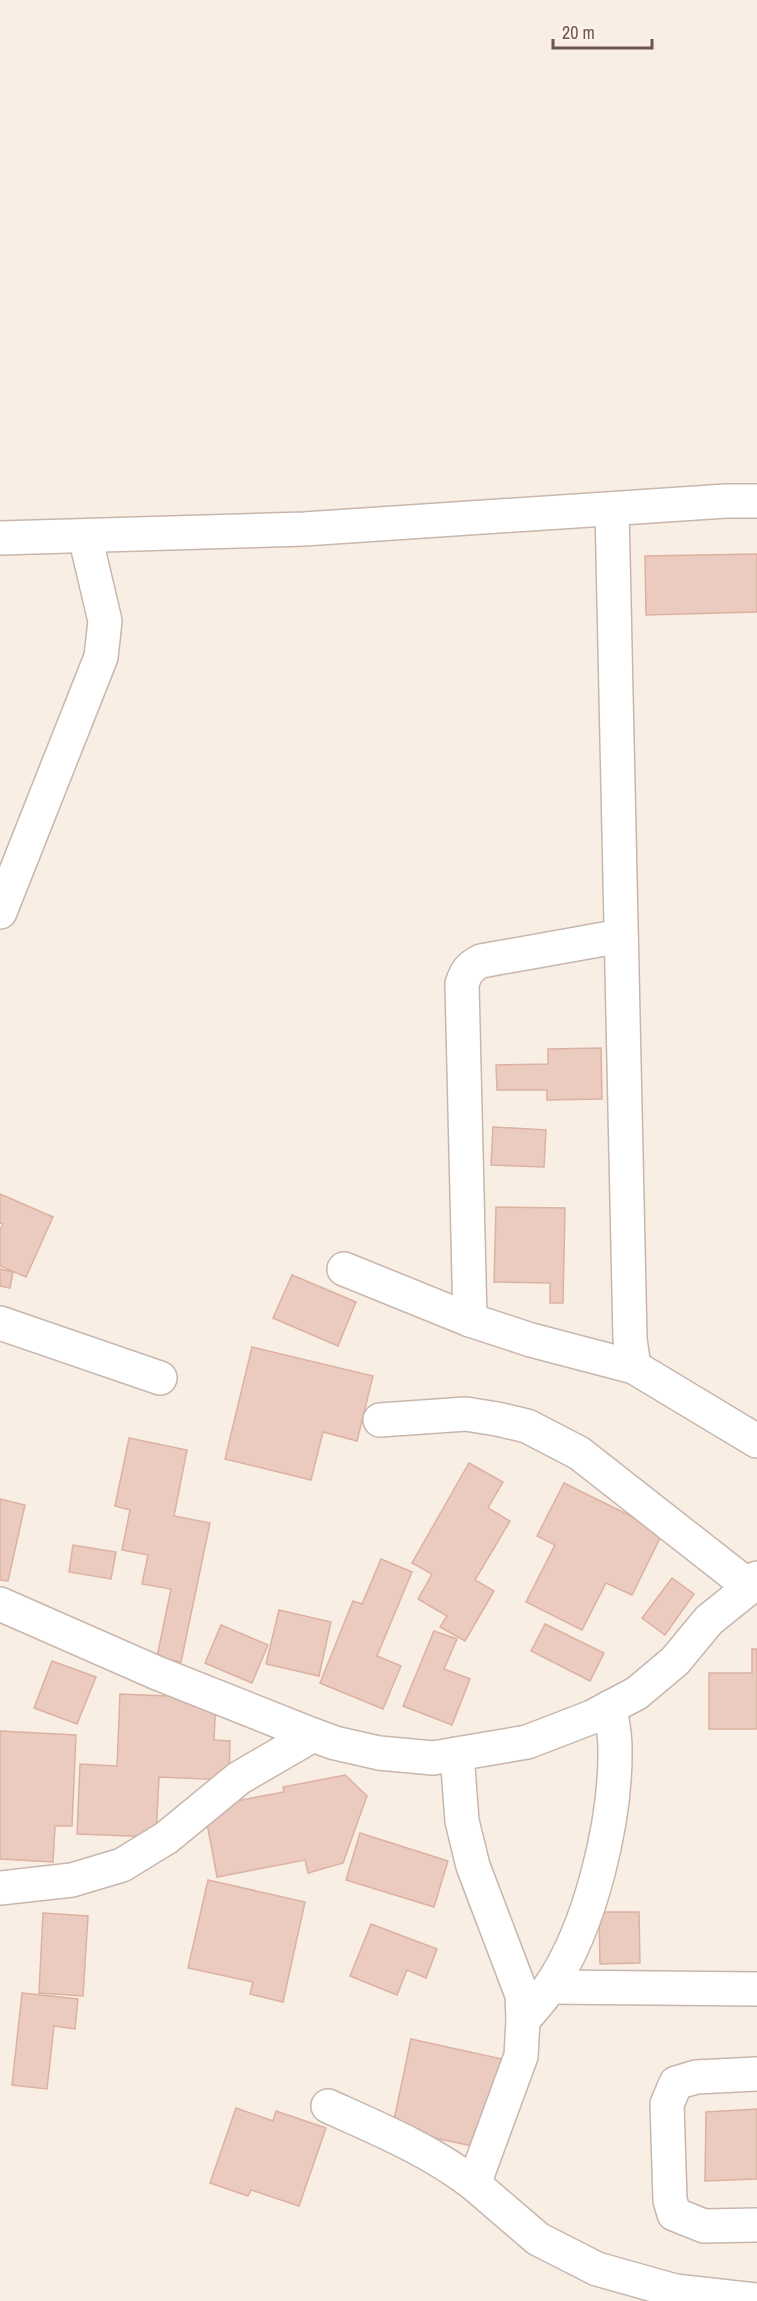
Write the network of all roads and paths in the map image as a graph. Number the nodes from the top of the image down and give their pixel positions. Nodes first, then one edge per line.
1 (757, 501) edge
2 (612, 509) junction
3 (85, 536) junction
4 (0, 538) edge
5 (0, 912) edge
6 (621, 936) junction
7 (344, 1269) dead end
8 (470, 1320) junction
9 (0, 1323) edge
10 (634, 1367) junction
11 (160, 1378) dead end
12 (380, 1420) dead end
13 (757, 1441) edge
14 (754, 1583) edge
15 (0, 1604) edge
16 (610, 1707) junction
17 (313, 1735) junction
18 (457, 1754) junction
19 (0, 1888) edge
20 (550, 1987) junction
21 (757, 1989) edge
22 (524, 2020) junction
23 (757, 2074) edge
24 (328, 2106) dead end
25 (474, 2184) junction
26 (757, 2224) edge
27 (757, 2300) edge

1 - 2 street
2 - 3 street
2 - 6 street
3 - 4 street
3 - 5 street
6 - 8 street
6 - 10 street
7 - 8 street
8 - 10 street
9 - 11 street
10 - 13 street
12 - 14 street
14 - 16 street
15 - 17 street
16 - 18 street
16 - 20 street
17 - 18 street
17 - 19 street
18 - 22 street
20 - 21 street
20 - 22 street
22 - 25 street
23 - 26 street
24 - 25 street
25 - 27 street

